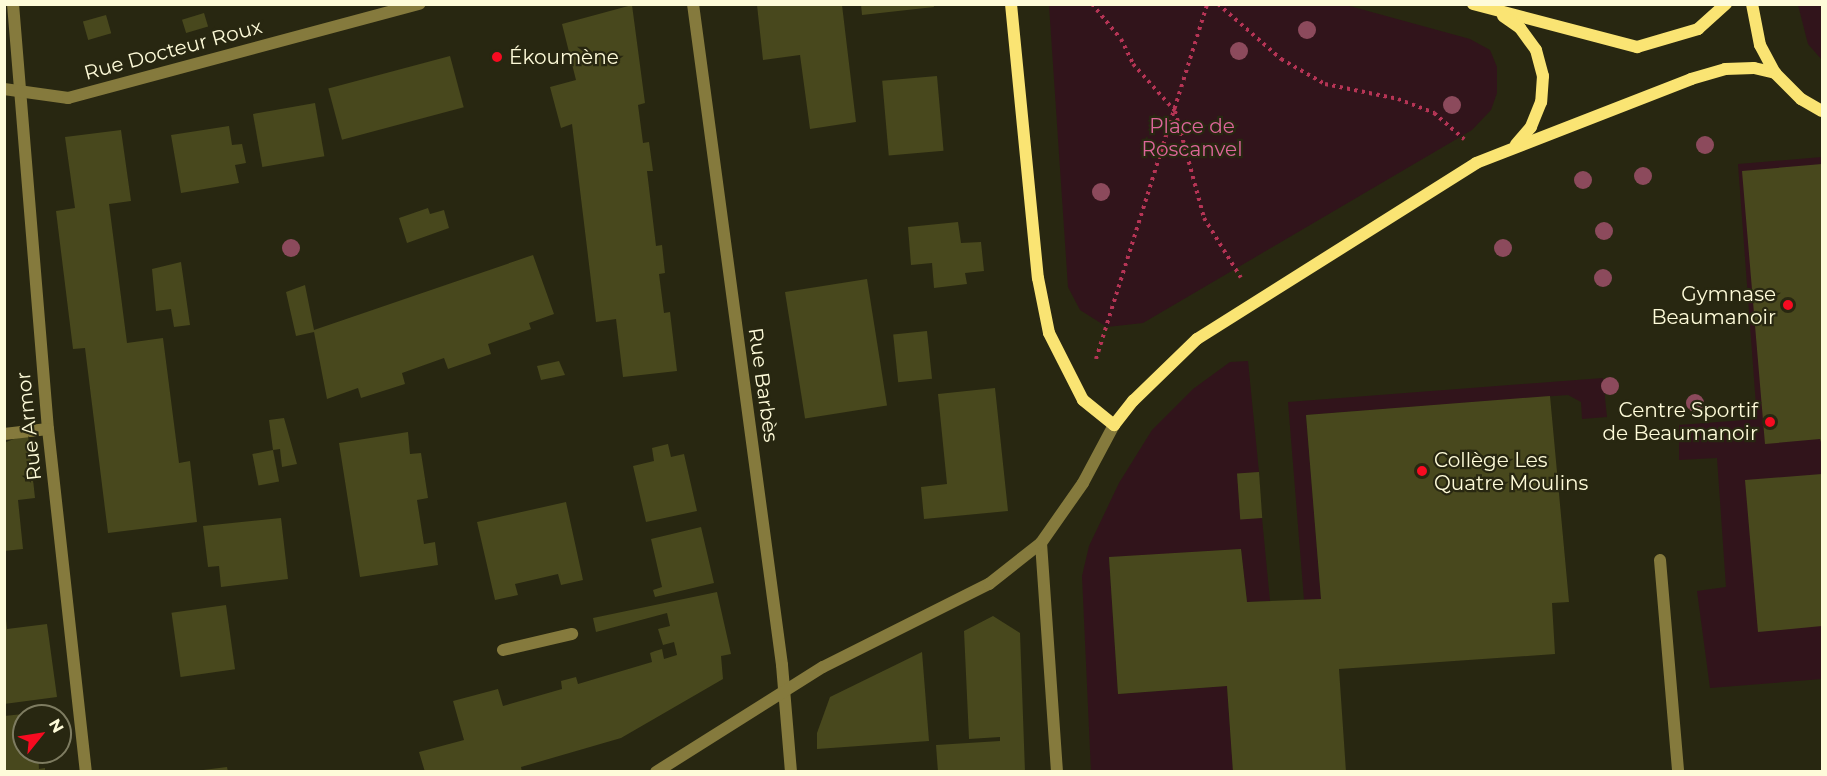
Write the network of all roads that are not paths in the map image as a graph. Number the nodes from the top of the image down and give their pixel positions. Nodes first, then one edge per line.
1 (13, 4) edge
2 (420, 4) edge
3 (693, 4) edge
4 (1011, 4) edge
5 (1726, 4) edge
6 (1752, 4) edge
7 (1473, 5) edge
8 (1775, 73) junction
9 (4, 89) edge
10 (21, 94) junction
11 (1822, 111) edge
12 (1513, 147) junction
13 (1114, 425) junction
14 (48, 429) junction
15 (4, 434) edge
16 (1041, 543) junction
17 (1660, 560) dead end
18 (572, 634) dead end
19 (503, 650) dead end
20 (785, 690) junction
21 (86, 771) edge
22 (656, 771) edge
23 (790, 771) edge
24 (1057, 771) edge
25 (1678, 771) edge

1 - 10 street, Rue Armor
2 - 10 street, Rue Docteur Roux
3 - 20 street, Rue Barbès
4 - 13 street
5 - 7 street
6 - 8 street
7 - 12 street
8 - 11 street
8 - 12 street
9 - 10 street, Rue Docteur Roux
10 - 14 street, Rue Armor
12 - 13 street
13 - 16 street
14 - 15 street
14 - 21 street, Rue Armor
16 - 20 street
16 - 24 street
17 - 25 street
18 - 19 street
20 - 22 street
20 - 23 street, Rue Barbès

